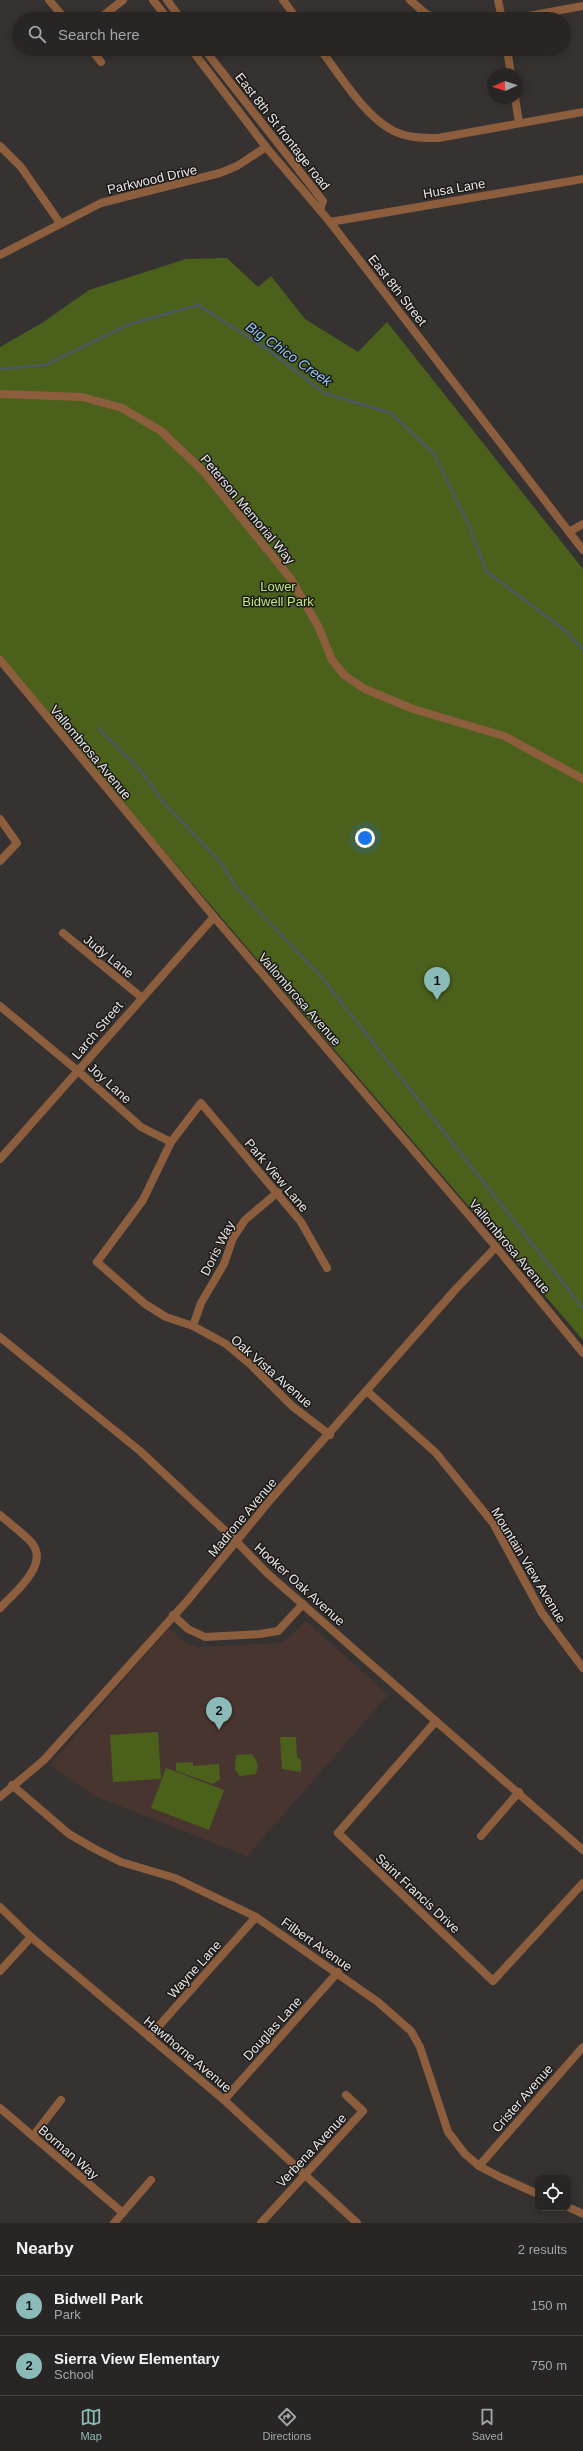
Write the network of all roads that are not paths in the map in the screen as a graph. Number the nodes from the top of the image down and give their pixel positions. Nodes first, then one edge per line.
1 (48, 0) edge
2 (123, 0) edge
3 (153, 0) edge
4 (167, 0) edge
5 (282, 0) edge
6 (410, 0) edge
7 (498, 0) edge
8 (583, 6) edge
9 (59, 12) edge
10 (108, 12) edge
11 (162, 12) edge
12 (176, 12) edge
13 (291, 12) edge
14 (423, 12) edge
15 (501, 12) edge
16 (550, 12) edge
17 (96, 56) edge
18 (195, 56) edge
19 (209, 56) edge
20 (326, 56) edge
21 (508, 56) edge
22 (101, 62) dead end
23 (510, 68) edge
24 (516, 104) edge
25 (583, 112) edge
26 (519, 122) junction
27 (0, 146) edge
28 (266, 147) junction
29 (583, 179) edge
30 (320, 210) junction
31 (330, 222) junction
32 (60, 223) junction
33 (0, 255) edge
34 (0, 394) edge
35 (583, 524) edge
36 (569, 532) junction
37 (583, 550) edge
38 (0, 660) edge
39 (583, 779) edge
40 (0, 819) edge
41 (0, 861) edge
42 (214, 918) junction
43 (63, 933) dead end
44 (141, 997) junction
45 (0, 1006) edge
46 (78, 1071) junction
47 (200, 1103) joint
48 (171, 1142) junction
49 (0, 1159) edge
50 (278, 1192) junction
51 (496, 1247) junction
52 (327, 1268) dead end
53 (194, 1326) junction
54 (0, 1337) edge
55 (583, 1353) edge
56 (368, 1392) junction
57 (330, 1435) junction
58 (0, 1515) edge
59 (236, 1541) junction
60 (303, 1604) junction
61 (0, 1608) edge
62 (173, 1616) junction
63 (583, 1668) edge
64 (436, 1722) junction
65 (12, 1785) junction
66 (519, 1792) junction
67 (0, 1797) edge
68 (481, 1836) dead end
69 (583, 1850) edge
70 (583, 1883) edge
71 (0, 1907) edge
72 (256, 1917) junction
73 (31, 1937) junction
74 (0, 1971) edge
75 (338, 1972) junction
76 (149, 2038) junction
77 (583, 2047) edge
78 (346, 2095) dead end
79 (61, 2100) dead end
80 (224, 2100) junction
81 (0, 2108) edge
82 (32, 2136) junction
83 (479, 2166) junction
84 (304, 2174) junction
85 (151, 2180) dead end
86 (535, 2193) edge
87 (571, 2208) edge
88 (123, 2213) junction
89 (583, 2214) edge
90 (114, 2223) edge
91 (261, 2223) edge
92 (357, 2223) edge

1 - 9 street
2 - 10 street
3 - 11 street
4 - 12 street
5 - 13 street
6 - 14 street
7 - 15 street
8 - 16 street
17 - 22 street
18 - 28 street, East 8th Street
19 - 30 street, East 8th St frontage road
20 - 26 street
21 - 23 street
24 - 26 street
25 - 26 street
27 - 32 street
28 - 30 street, East 8th Street
28 - 32 street, Parkwood Drive
29 - 31 street, Husa Lane
30 - 31 street, East 8th Street
31 - 36 street, East 8th Street
32 - 33 street, Parkwood Drive
34 - 39 street, Peterson Memorial Way
35 - 36 street
36 - 37 street, East 8th Street
38 - 42 street, Vallombrosa Avenue
40 - 41 street
42 - 44 street, Larch Street
42 - 51 street, Vallombrosa Avenue
43 - 44 street, Judy Lane
44 - 46 street, Larch Street
45 - 46 street, Joy Lane
46 - 48 street, Joy Lane
46 - 49 street, Larch Street
47 - 48 street, Oak Vista Avenue
47 - 50 street, Park View Lane
48 - 53 street, Oak Vista Avenue
50 - 52 street, Park View Lane
50 - 53 street, Doris Way
51 - 55 street, Vallombrosa Avenue
51 - 56 street, Madrone Avenue
53 - 57 street, Oak Vista Avenue
54 - 59 street, Hooker Oak Avenue
56 - 57 street, Madrone Avenue
56 - 63 street, Mountain View Avenue
57 - 59 street, Madrone Avenue
58 - 61 street
59 - 60 street, Hooker Oak Avenue
59 - 62 street, Madrone Avenue
60 - 62 street
60 - 64 street, Hooker Oak Avenue
62 - 65 street, Madrone Avenue
64 - 66 street, Hooker Oak Avenue
64 - 70 street, Saint Francis Drive
65 - 67 street, Madrone Avenue
65 - 72 street, Filbert Avenue
66 - 68 street
66 - 69 street, Hooker Oak Avenue
71 - 73 street, Hawthorne Avenue
72 - 75 street, Filbert Avenue
72 - 76 street, Wayne Lane
73 - 74 street
73 - 76 street, Hawthorne Avenue
75 - 80 street, Douglas Lane
75 - 83 street, Filbert Avenue
76 - 80 street, Hawthorne Avenue
77 - 83 street, Crister Avenue
78 - 84 street, Verbena Avenue
79 - 82 street
80 - 84 street, Hawthorne Avenue
81 - 82 street, Borman Way
82 - 88 street, Borman Way
83 - 86 street, Filbert Avenue
84 - 91 street, Verbena Avenue
84 - 92 street, Hawthorne Avenue
85 - 88 street
87 - 89 street
88 - 90 street

